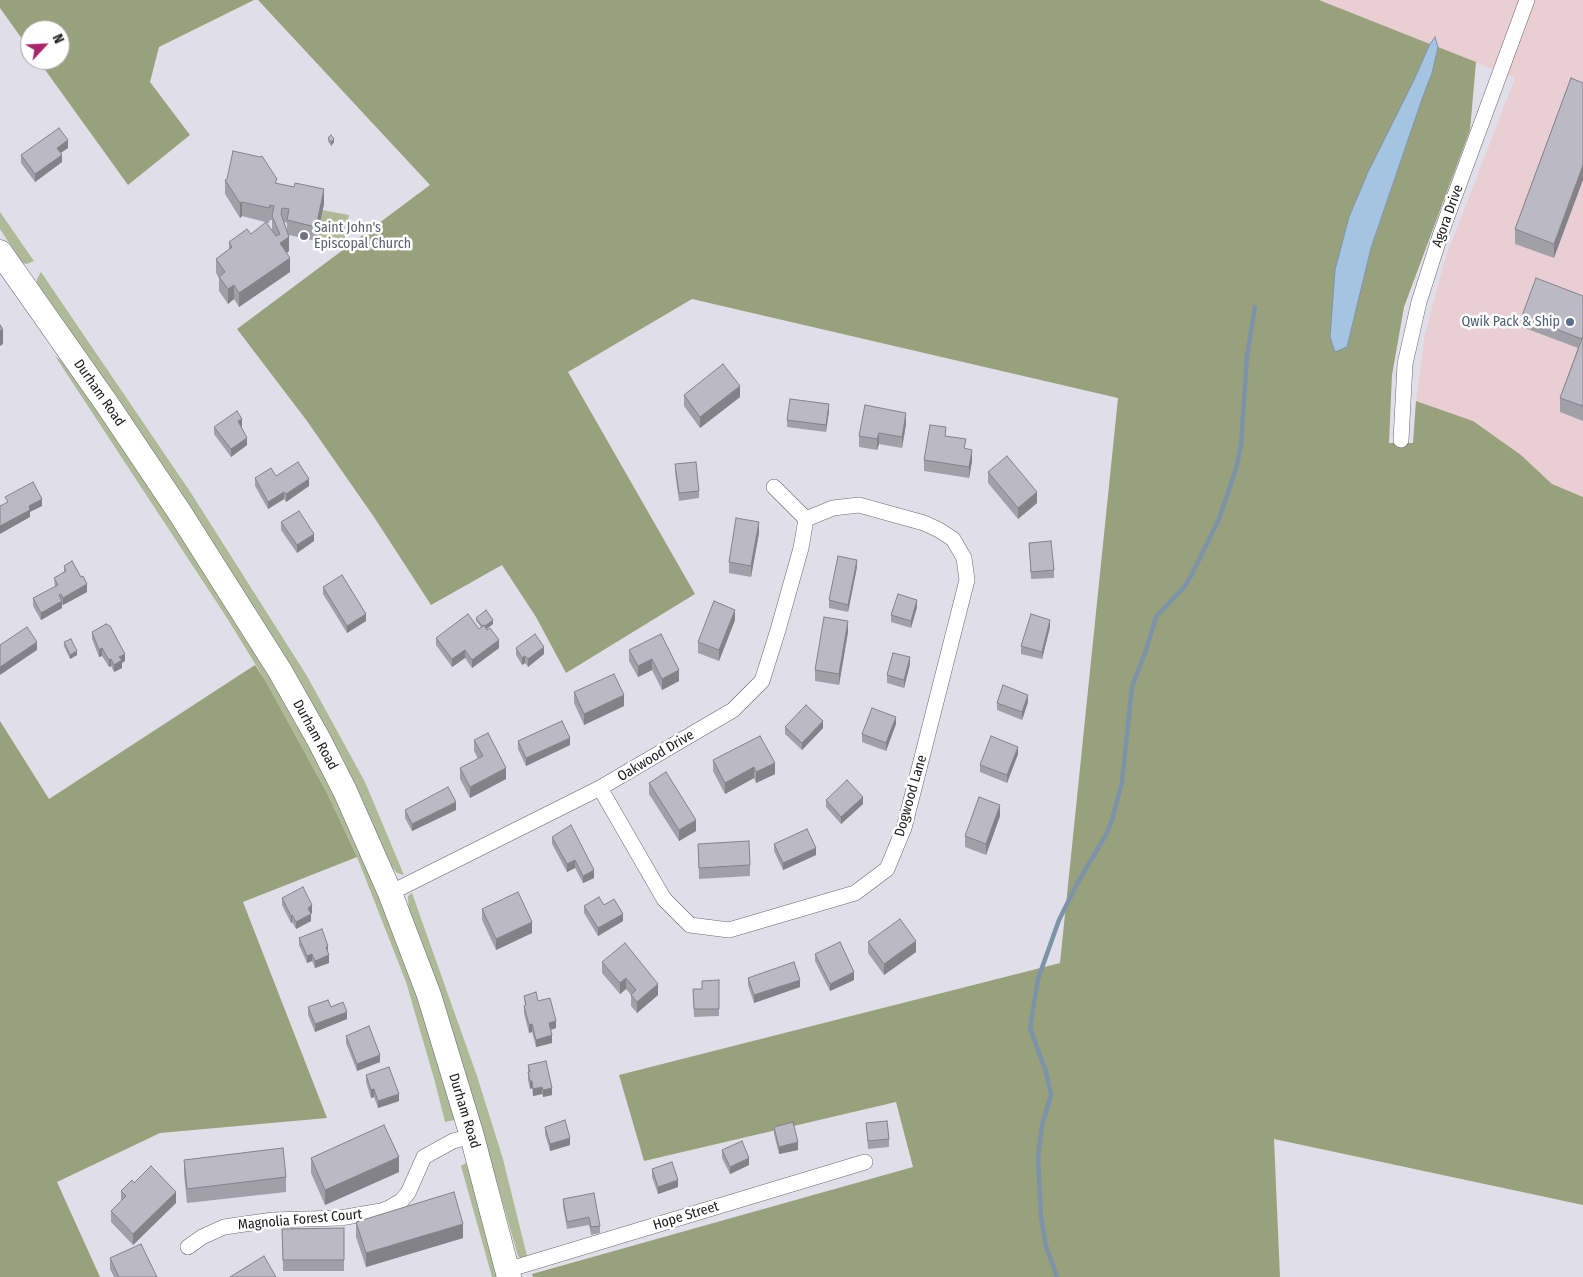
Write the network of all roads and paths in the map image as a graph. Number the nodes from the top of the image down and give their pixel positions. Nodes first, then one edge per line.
1 (1527, 0) edge
2 (0, 252) edge
3 (1401, 440) dead end
4 (774, 487) dead end
5 (806, 519) junction
6 (600, 788) junction
7 (390, 893) junction
8 (472, 1136) junction
9 (865, 1162) dead end
10 (188, 1247) dead end
11 (508, 1273) edge

1 - 3 street, Agora Drive
2 - 7 main road, Durham Road
4 - 5 street
5 - 6 street, Oakwood Drive
5 - 6 street, Dogwood Lane
6 - 7 street, Oakwood Drive
7 - 8 main road, Durham Road
8 - 10 street, Magnolia Forest Court
8 - 11 main road, Durham Road
9 - 11 street, Hope Street

